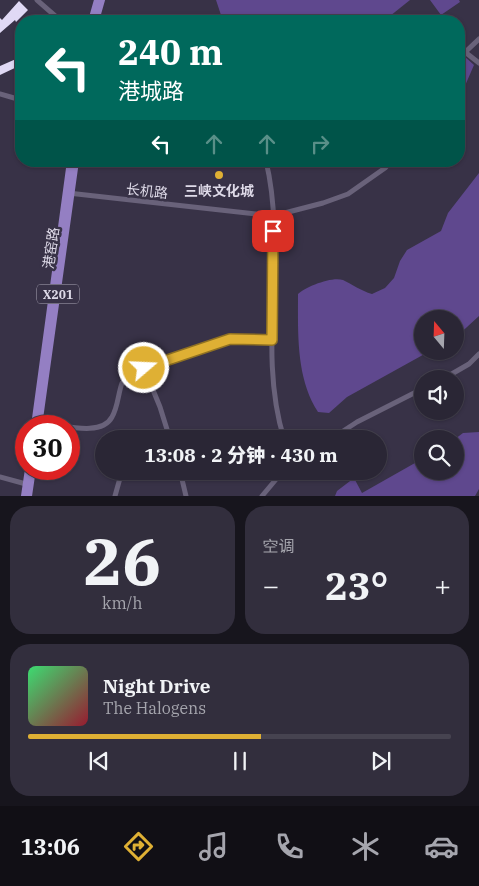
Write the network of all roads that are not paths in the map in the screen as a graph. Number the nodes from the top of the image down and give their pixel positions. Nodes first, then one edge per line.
1 (37, 0) edge
2 (97, 0) edge
3 (102, 0) edge
4 (54, 15) edge
5 (93, 15) edge
6 (98, 15) edge
7 (479, 39) edge
8 (465, 52) joint
9 (479, 63) edge
10 (0, 94) edge
11 (15, 98) edge
12 (70, 167) edge
13 (75, 167) edge
14 (267, 167) edge
15 (386, 167) edge
16 (69, 193) junction
17 (273, 216) junction
18 (272, 340) junction
19 (479, 354) edge
20 (144, 368) junction
21 (459, 370) edge
22 (414, 393) edge
23 (36, 415) edge
24 (40, 415) edge
25 (80, 427) edge
26 (167, 430) edge
27 (281, 430) edge
28 (345, 430) edge
29 (0, 477) edge
30 (27, 480) edge
31 (31, 480) edge
32 (120, 480) edge
33 (182, 480) edge
34 (275, 480) edge
35 (26, 484) junction
36 (24, 496) edge
37 (29, 496) edge
38 (116, 496) edge
39 (186, 496) edge
40 (262, 496) edge

1 - 4 street
2 - 5 main road
3 - 6 main road
7 - 8 street
8 - 9 street
10 - 11 street
12 - 16 main road, 港窑路 / X201
13 - 16 main road, 港窑路 / X201
14 - 17 street
15 - 17 street, 长机路
16 - 17 street, 长机路
16 - 23 main road, 港窑路 / X201
16 - 24 main road, 港窑路 / X201
17 - 18 street
18 - 20 street
18 - 27 street
19 - 21 street
20 - 25 street
20 - 26 street
22 - 28 street
29 - 35 street
30 - 35 main road
31 - 37 main road
32 - 38 street
33 - 39 street
34 - 40 street
35 - 36 main road

